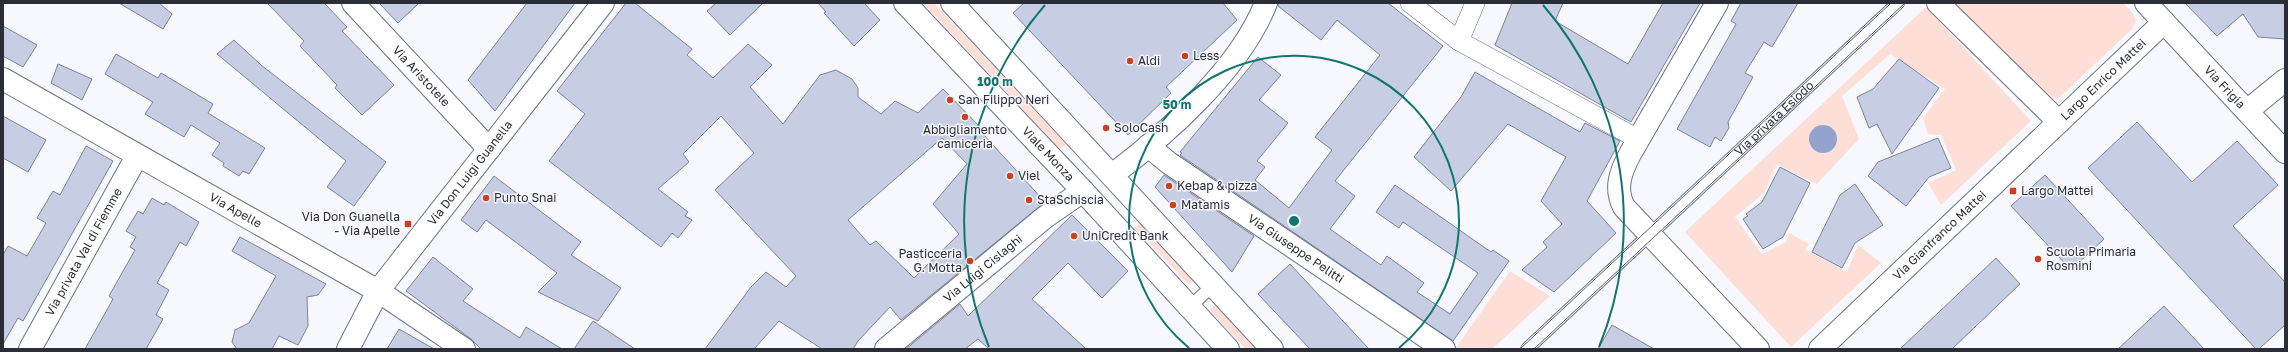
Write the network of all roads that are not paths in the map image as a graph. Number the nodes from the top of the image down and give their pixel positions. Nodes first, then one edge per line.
1 (353, 3) edge
2 (603, 3) edge
3 (905, 3) edge
4 (952, 3) edge
5 (1266, 3) edge
6 (1410, 3) edge
7 (1475, 3) edge
8 (1717, 3) edge
9 (1898, 3) edge
10 (1938, 3) edge
11 (2146, 3) edge
12 (2164, 22) junction
13 (1459, 41) junction
14 (3, 79) edge
15 (2285, 80) edge
16 (2247, 111) junction
17 (2059, 122) junction
18 (1638, 139) junction
19 (1148, 146) junction
20 (489, 149) junction
21 (2285, 152) edge
22 (137, 156) junction
23 (1112, 175) junction
24 (1083, 191) junction
25 (1651, 234) junction
26 (1213, 285) junction
27 (378, 292) junction
28 (1190, 307) junction
29 (30, 349) edge
30 (348, 349) edge
31 (464, 349) edge
32 (886, 349) edge
33 (1228, 349) edge
34 (1272, 349) edge
35 (1444, 349) edge
36 (1527, 349) edge
37 (1758, 349) edge
38 (1820, 349) edge

1 - 20 street, Via Aristotele
2 - 20 street, Via Don Luigi Guanella
3 - 24 street, Viale Monza
4 - 23 street
5 - 19 street, Via Luigi Cislaghi
6 - 13 street
7 - 13 street
8 - 18 street
9 - 25 lane, Via privata Esiodo
10 - 17 street, Largo Enrico Mattei
11 - 12 street
12 - 16 street, Via Frigia
12 - 17 street, Largo Enrico Mattei
13 - 18 street
14 - 22 street, Via Apelle
15 - 16 street
16 - 21 street, Via Frigia
17 - 38 street, Via Gianfranco Mattei
18 - 25 street
19 - 23 street, Via Luigi Cislaghi
19 - 35 street, Via Giuseppe Pelitti
20 - 27 street, Via Don Luigi Guanella
22 - 27 street, Via Apelle
22 - 29 street, Via privata Val di Fiemme
23 - 24 street, Via Luigi Cislaghi
23 - 26 street
24 - 28 street, Viale Monza
24 - 32 street, Via Luigi Cislaghi
25 - 36 lane, Via privata Esiodo
25 - 37 street
26 - 28 lane
26 - 34 street
27 - 30 street, Via Don Luigi Guanella
27 - 31 street, Via Apelle
28 - 33 street, Viale Monza

